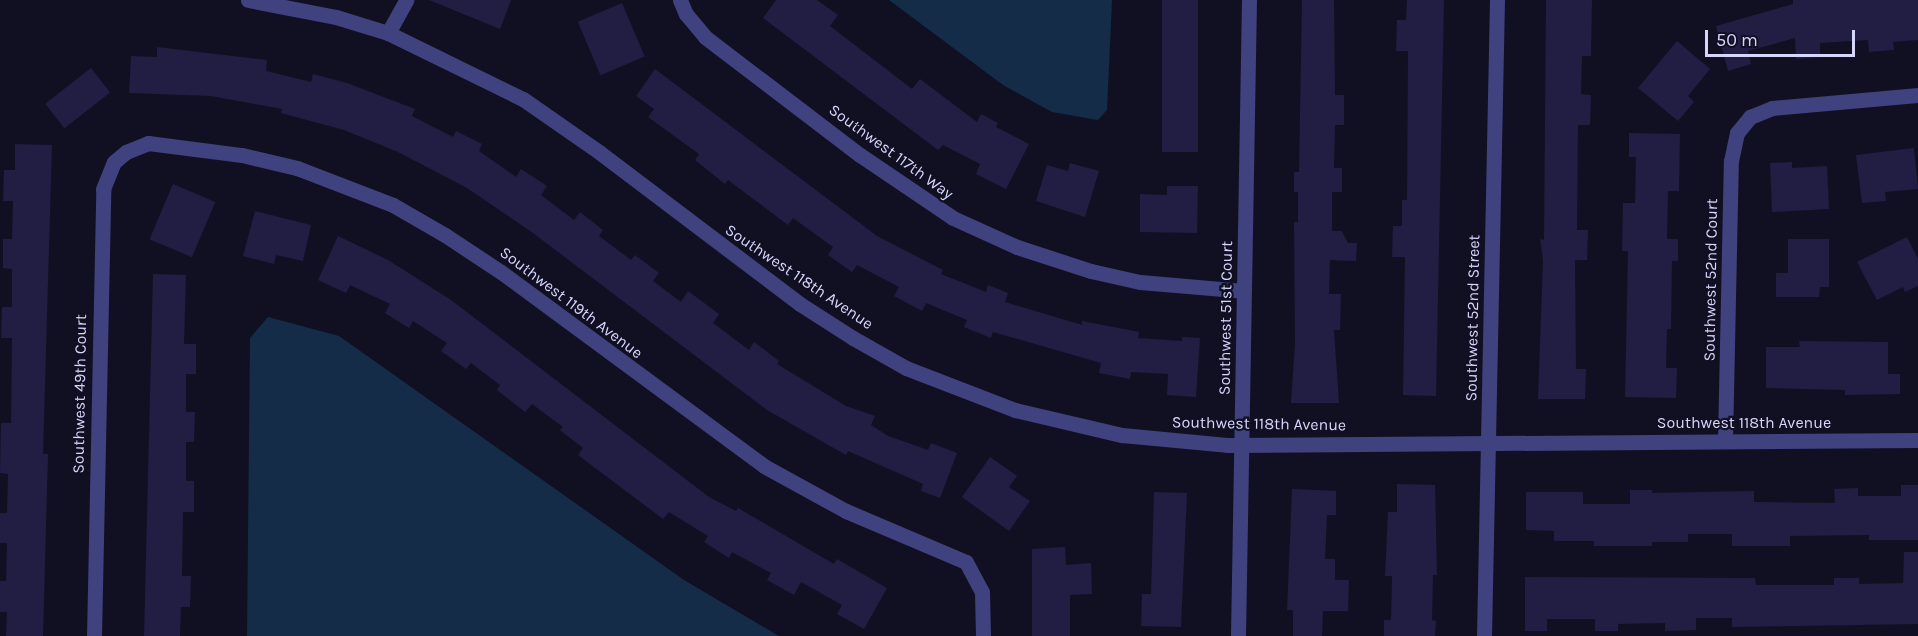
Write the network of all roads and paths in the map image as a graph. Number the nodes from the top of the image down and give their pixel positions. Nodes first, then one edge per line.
1 (248, 0) edge
2 (406, 0) edge
3 (1249, 0) edge
4 (1497, 0) edge
5 (683, 7) edge
6 (388, 33) junction
7 (1918, 95) edge
8 (120, 157) joint
9 (1244, 291) junction
10 (1918, 440) edge
11 (1725, 441) junction
12 (1488, 443) junction
13 (1241, 445) junction
14 (94, 636) edge
15 (983, 636) edge
16 (1238, 636) edge
17 (1484, 636) edge

1 - 6 street, Southwest 118th Avenue
2 - 6 street
3 - 9 street, Southwest 51st Court
4 - 12 street, Southwest 52nd Street
5 - 9 street, Southwest 117th Way
6 - 13 street, Southwest 118th Avenue
7 - 11 street, Southwest 52nd Court
8 - 14 street, Southwest 49th Court
8 - 15 street, Southwest 119th Avenue
9 - 13 street, Southwest 51st Court
10 - 11 street, Southwest 118th Avenue
11 - 12 street, Southwest 118th Avenue
12 - 13 street, Southwest 118th Avenue
12 - 17 street, Southwest 52nd Street
13 - 16 street, Southwest 51st Court

